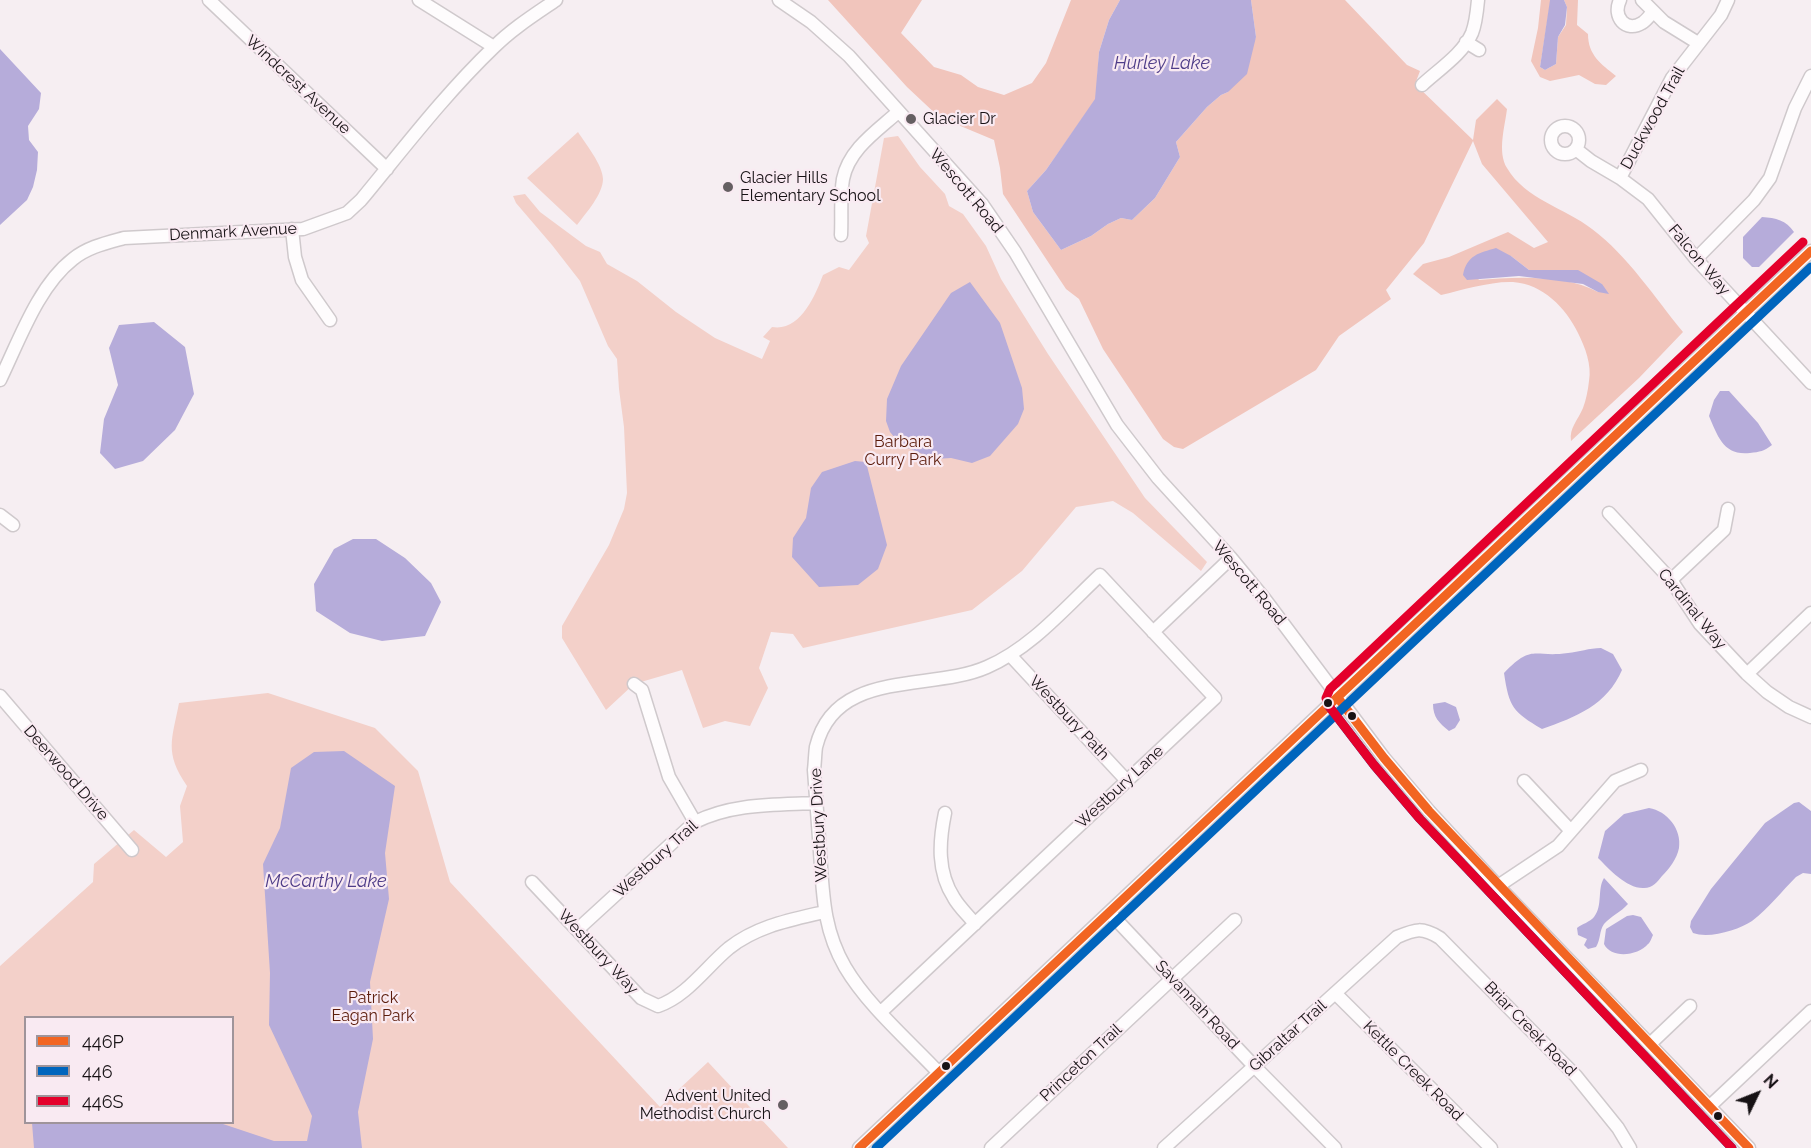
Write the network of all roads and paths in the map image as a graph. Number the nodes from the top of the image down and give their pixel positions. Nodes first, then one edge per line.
1 (209, 0) edge
2 (419, 0) edge
3 (556, 0) edge
4 (779, 0) edge
5 (1478, 0) edge
6 (1620, 0) edge
7 (1642, 0) edge
8 (1728, 0) edge
9 (1653, 12) junction
10 (1466, 42) junction
11 (1698, 43) junction
12 (494, 47) junction
13 (1479, 50) dead end
14 (1811, 76) edge
15 (1422, 85) dead end
16 (898, 112) junction
17 (1577, 150) dead end
18 (387, 169) junction
19 (1620, 177) junction
20 (292, 229) junction
21 (841, 235) dead end
22 (1811, 251) edge
23 (1696, 259) junction
24 (1745, 314) junction
25 (330, 320) dead end
26 (0, 380) edge
27 (1811, 383) edge
28 (1728, 509) dead end
29 (1610, 513) dead end
30 (0, 515) edge
31 (12, 525) dead end
32 (1231, 558) junction
33 (1671, 580) junction
34 (1811, 613) edge
35 (1153, 632) junction
36 (1010, 655) junction
37 (1747, 674) junction
38 (634, 684) dead end
39 (0, 696) edge
40 (1338, 698) junction
41 (1811, 717) edge
42 (1641, 770) dead end
43 (1127, 781) junction
44 (1524, 781) dead end
45 (816, 802) junction
46 (945, 813) dead end
47 (695, 822) junction
48 (1571, 831) junction
49 (132, 850) dead end
50 (532, 882) dead end
51 (1498, 886) junction
52 (824, 912) junction
53 (1110, 913) junction
54 (1235, 920) dead end
55 (975, 924) junction
56 (1415, 929) joint
57 (577, 930) junction
58 (1172, 979) junction
59 (1335, 993) junction
60 (1690, 1005) dead end
61 (881, 1012) junction
62 (1810, 1013) edge
63 (1650, 1044) junction
64 (1254, 1066) junction
65 (939, 1073) junction
66 (1710, 1106) junction
67 (1169, 1146) edge
68 (859, 1148) edge
69 (991, 1148) edge
70 (1335, 1148) edge
71 (1491, 1148) edge
72 (1630, 1148) edge
73 (1749, 1148) edge

1 - 18 street, Windcrest Avenue
2 - 12 street
3 - 12 street, Denmark Avenue
4 - 16 street, Wescott Road
5 - 10 street
6 - 9 street
7 - 9 street
8 - 11 street, Duckwood Trail
9 - 11 street
10 - 13 street
10 - 15 street
11 - 19 street, Duckwood Trail
12 - 18 street, Denmark Avenue
14 - 23 street
16 - 21 street
16 - 32 street, Wescott Road
17 - 19 street, Falcon Way
18 - 20 street, Denmark Avenue
19 - 23 street, Falcon Way
20 - 25 street
20 - 26 street, Denmark Avenue
22 - 24 street
23 - 24 street, Falcon Way
24 - 27 street, Falcon Way
24 - 40 street
28 - 33 street
29 - 33 street, Cardinal Way
30 - 31 street
32 - 35 street
32 - 40 street, Wescott Road
33 - 37 street, Cardinal Way
34 - 37 street
35 - 36 street, Westbury Drive
35 - 43 street, Westbury Lane
36 - 43 street, Westbury Path
36 - 45 street, Westbury Drive
37 - 41 street, Cardinal Way
38 - 47 street
39 - 49 street, Deerwood Drive
40 - 51 street, Wescott Road
40 - 53 street
42 - 48 street
43 - 55 street, Westbury Lane
44 - 48 street
45 - 47 street, Westbury Trail
45 - 52 street, Westbury Drive
46 - 55 street
47 - 57 street, Westbury Trail
48 - 51 street
50 - 57 street, Westbury Way
51 - 63 street, Wescott Road
52 - 57 street, Westbury Way
52 - 61 street, Westbury Drive
53 - 58 street, Savannah Road
53 - 65 street
54 - 58 street, Princeton Trail
55 - 61 street, Westbury Lane
56 - 59 street, Gibraltar Trail
56 - 72 street, Briar Creek Road
58 - 64 street, Savannah Road
58 - 69 street, Princeton Trail
59 - 64 street, Gibraltar Trail
59 - 71 street, Kettle Creek Road
60 - 63 street
61 - 65 street, Westbury Drive
62 - 66 street
63 - 66 street, Wescott Road
64 - 67 street, Gibraltar Trail
64 - 70 street, Savannah Road
65 - 68 street
66 - 73 street, Wescott Road

